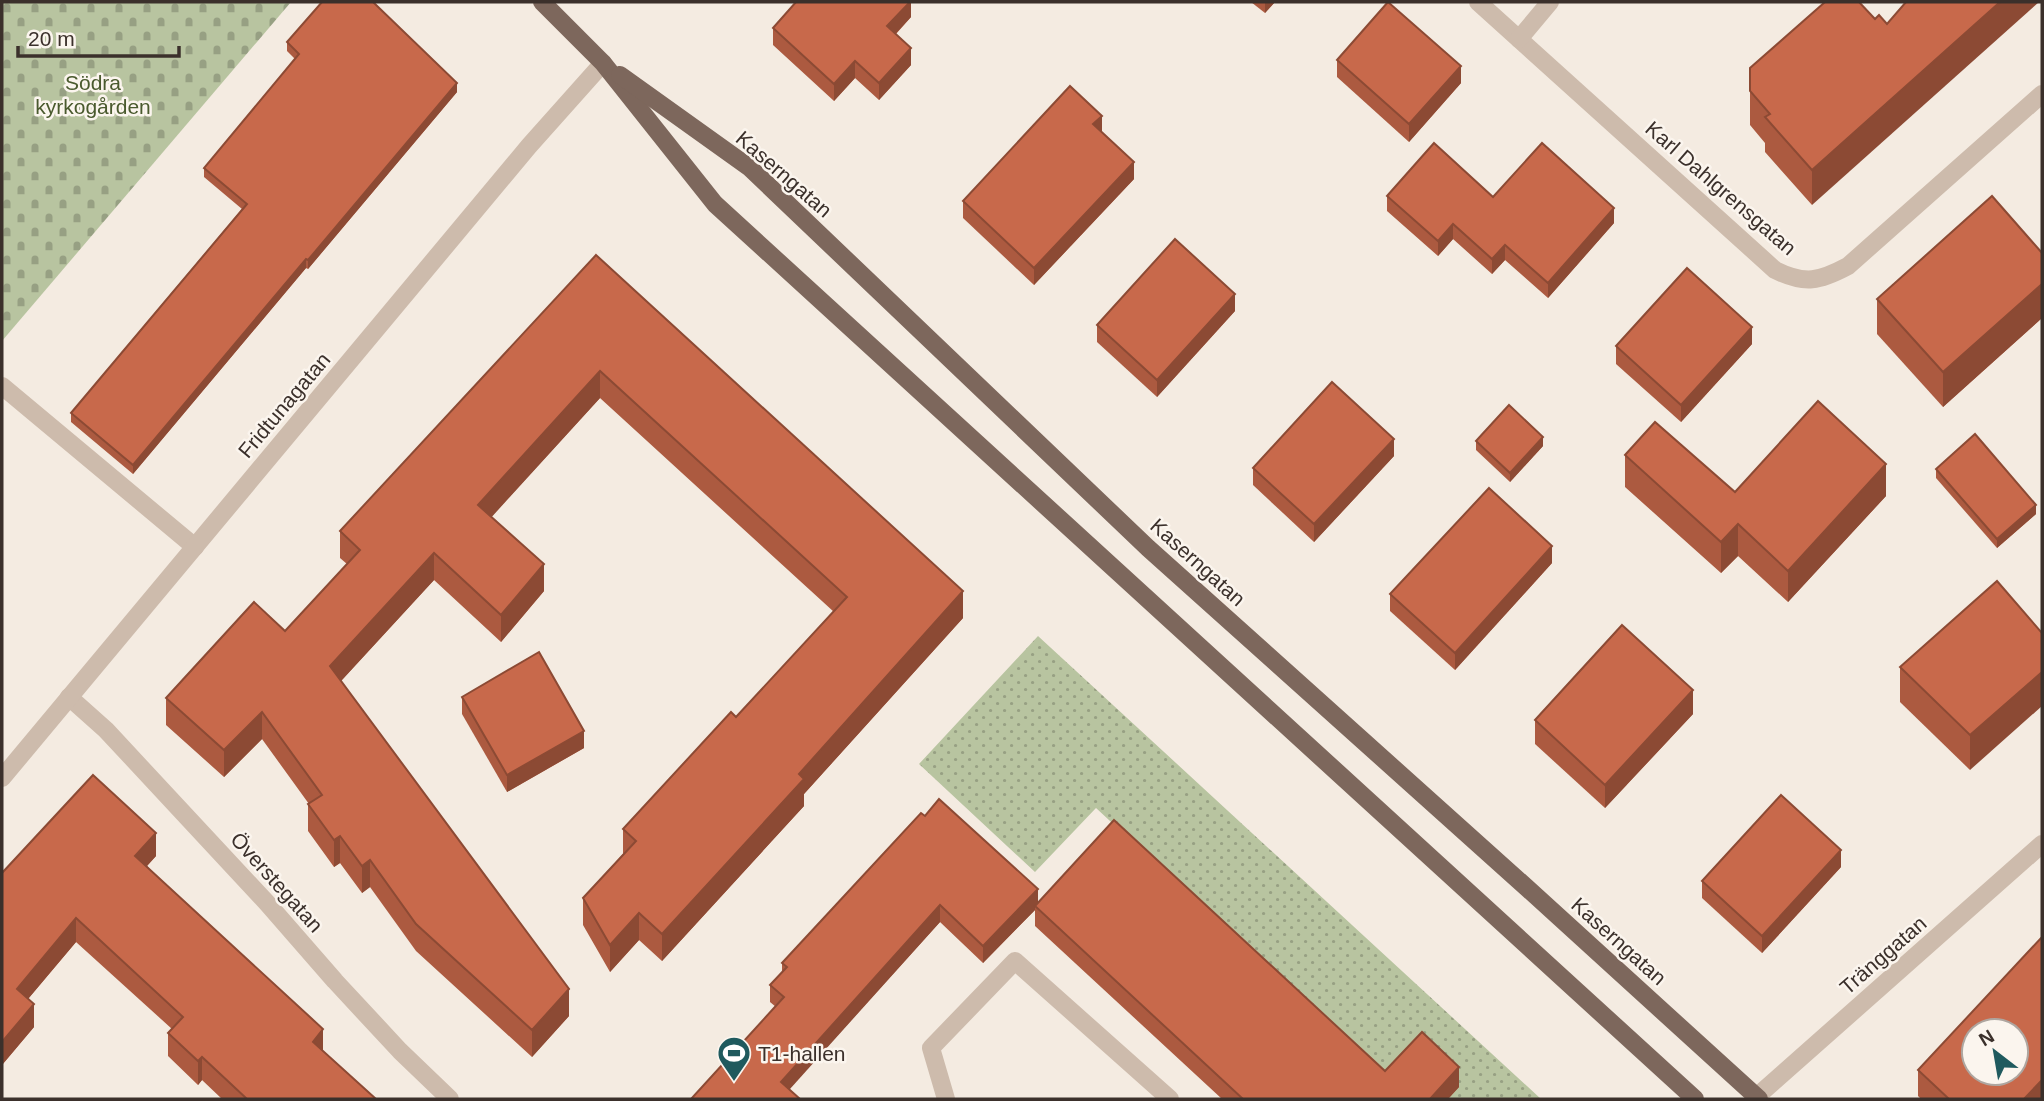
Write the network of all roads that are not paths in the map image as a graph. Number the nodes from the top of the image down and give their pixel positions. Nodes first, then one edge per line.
1 (542, 2) edge
2 (1478, 2) edge
3 (1550, 2) edge
4 (1519, 39) junction
5 (603, 63) junction
6 (2042, 94) edge
7 (2, 386) edge
8 (195, 547) junction
9 (69, 697) junction
10 (2, 778) edge
11 (2042, 844) edge
12 (1757, 1098) edge
13 (450, 1099) edge
14 (946, 1099) edge
15 (1170, 1099) edge
16 (1695, 1099) edge

1 - 5 main road, Kaserngatan
2 - 4 street, Karl Dahlgrensgatan
3 - 4 street
4 - 6 street, Karl Dahlgrensgatan
5 - 8 street, Fridtunagatan
5 - 12 main road, Kaserngatan
5 - 16 main road, Kaserngatan
7 - 8 street
8 - 9 street, Fridtunagatan
9 - 10 street, Fridtunagatan
9 - 13 street, Överstegatan
11 - 12 street, Tränggatan
14 - 15 street

